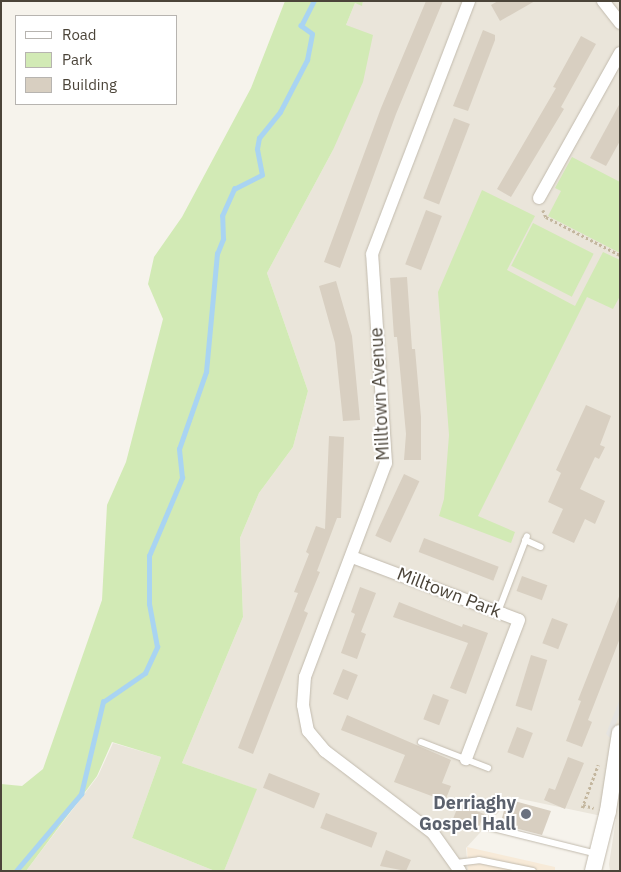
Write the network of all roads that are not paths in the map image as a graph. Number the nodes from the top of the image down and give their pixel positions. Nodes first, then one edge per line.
1 (469, 1) edge
2 (604, 1) edge
3 (620, 23) edge
4 (620, 53) edge
5 (539, 198) road end
6 (541, 547) dead end
7 (352, 557) junction
8 (498, 612) junction
9 (620, 732) edge
10 (421, 742) dead end
11 (466, 759) junction
12 (488, 768) dead end
13 (489, 827) dead end
14 (598, 854) junction
15 (458, 867) edge
16 (533, 871) edge
17 (593, 871) edge

1 - 7 street, Milltown Avenue
2 - 3 street
4 - 5 street
6 - 8 lane
7 - 8 street, Milltown Park
7 - 15 street, Milltown Avenue
8 - 11 street, Milltown Park
9 - 14 street
10 - 11 lane
11 - 12 lane
13 - 14 lane
14 - 17 street
15 - 16 lane

